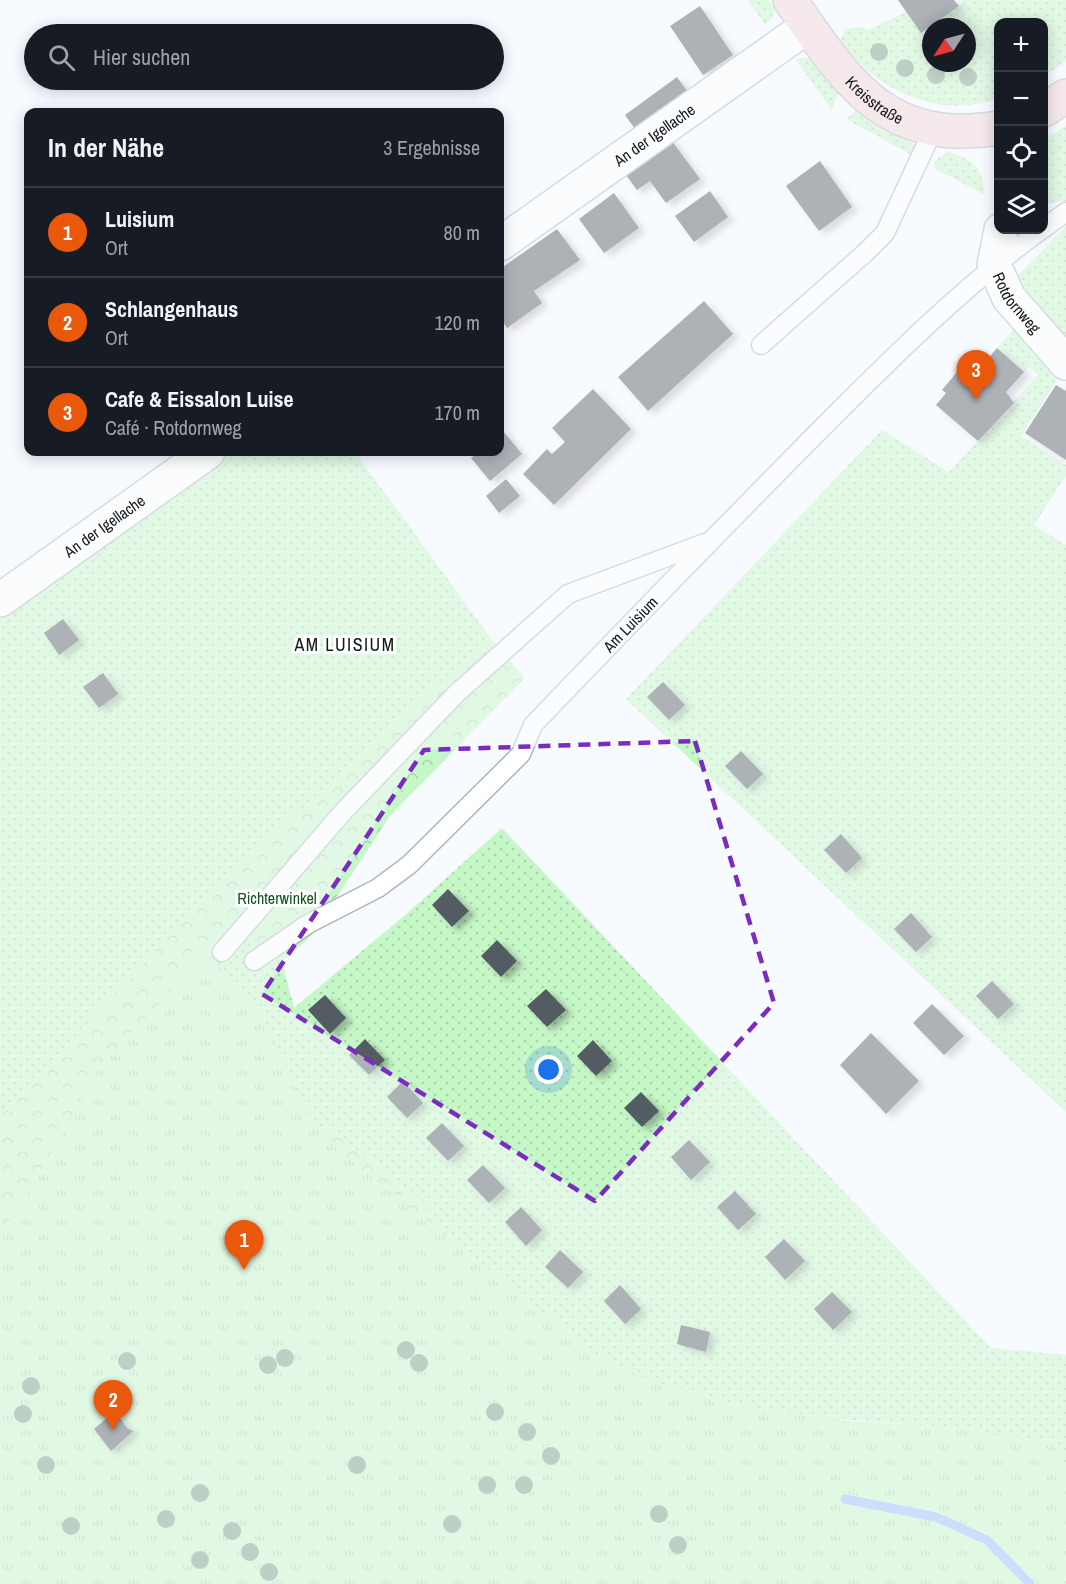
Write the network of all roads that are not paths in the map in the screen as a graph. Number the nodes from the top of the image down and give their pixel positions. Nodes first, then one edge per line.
1 (790, 0) edge
2 (808, 26) junction
3 (1066, 96) edge
4 (1048, 107) edge
5 (934, 128) junction
6 (994, 129) edge
7 (1066, 212) edge
8 (1048, 225) edge
9 (1000, 234) edge
10 (1035, 234) edge
11 (504, 241) edge
12 (994, 265) junction
13 (761, 345) dead end
14 (1066, 363) edge
15 (202, 456) edge
16 (709, 541) junction
17 (0, 600) edge
18 (222, 952) dead end
19 (254, 961) dead end

1 - 2 main road, Kreisstraße
2 - 5 main road, Kreisstraße
2 - 11 street, An der Igellache
3 - 4 main road
5 - 6 main road, Kreisstraße
5 - 13 lane
7 - 8 lane, Am Luisium
9 - 12 street, Rotdornweg
10 - 12 lane, Am Luisium
12 - 14 street, Rotdornweg
12 - 16 lane, Am Luisium
15 - 17 street, An der Igellache
16 - 18 lane
16 - 19 lane, Am Luisium

